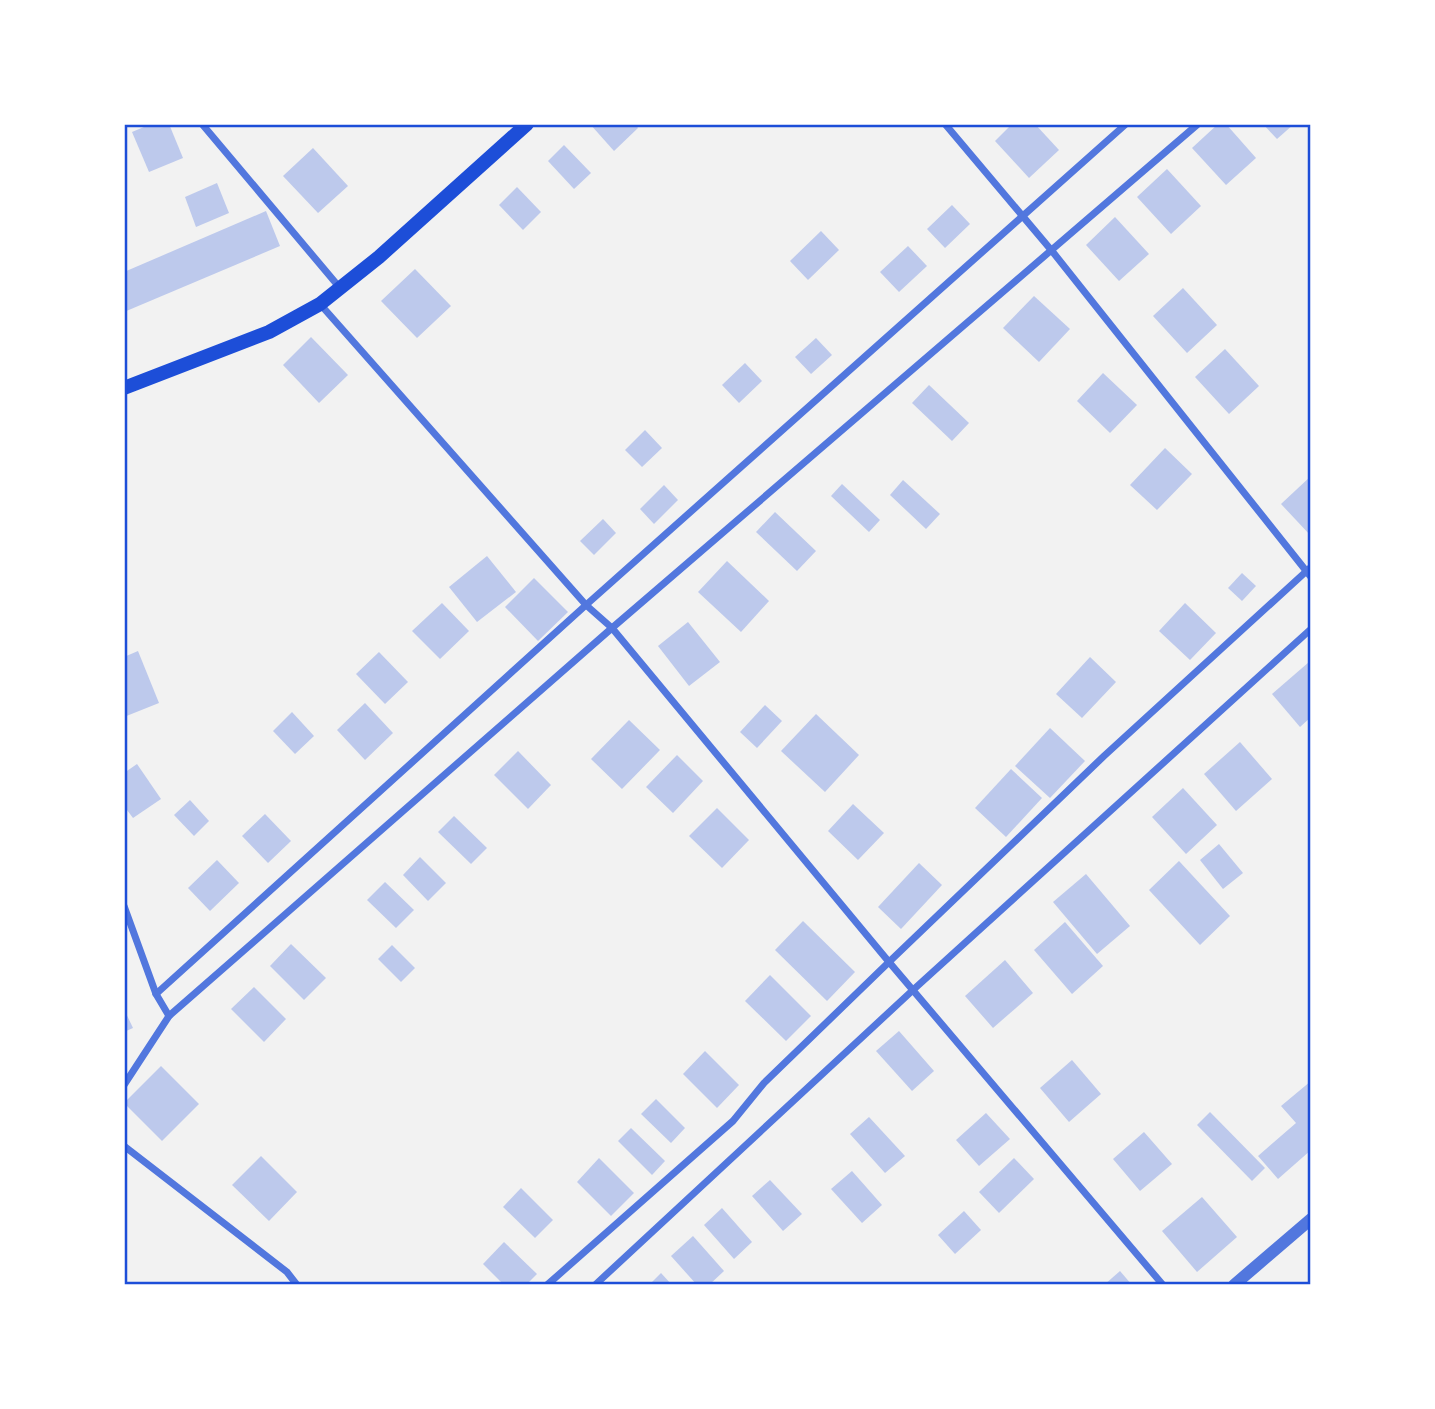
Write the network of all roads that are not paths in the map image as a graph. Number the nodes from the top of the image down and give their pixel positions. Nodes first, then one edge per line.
1 (202, 124) edge
2 (527, 124) edge
3 (945, 124) edge
4 (1126, 124) edge
5 (1198, 124) edge
6 (1022, 216) junction
7 (1052, 251) junction
8 (340, 289) junction
9 (320, 304) junction
10 (124, 388) edge
11 (1309, 572) edge
12 (586, 605) junction
13 (612, 628) junction
14 (1311, 629) edge
15 (124, 906) edge
16 (888, 962) junction
17 (913, 990) junction
18 (156, 994) junction
19 (169, 1016) junction
20 (124, 1084) edge
21 (124, 1146) edge
22 (1311, 1219) edge
23 (297, 1285) edge
24 (547, 1285) edge
25 (595, 1285) edge
26 (1163, 1285) edge
27 (1234, 1285) edge

1 - 8 street
2 - 8 main road
3 - 6 street
4 - 6 street
5 - 7 street
6 - 7 street
6 - 12 street
7 - 11 street
7 - 13 street
8 - 9 main road
9 - 10 main road
9 - 12 street
11 - 16 street
12 - 13 street
12 - 18 street
13 - 16 street
13 - 19 street
14 - 17 street
15 - 18 street
16 - 17 street
16 - 24 street
17 - 25 street
17 - 26 street
18 - 19 street
19 - 20 street
21 - 23 street
22 - 27 street

